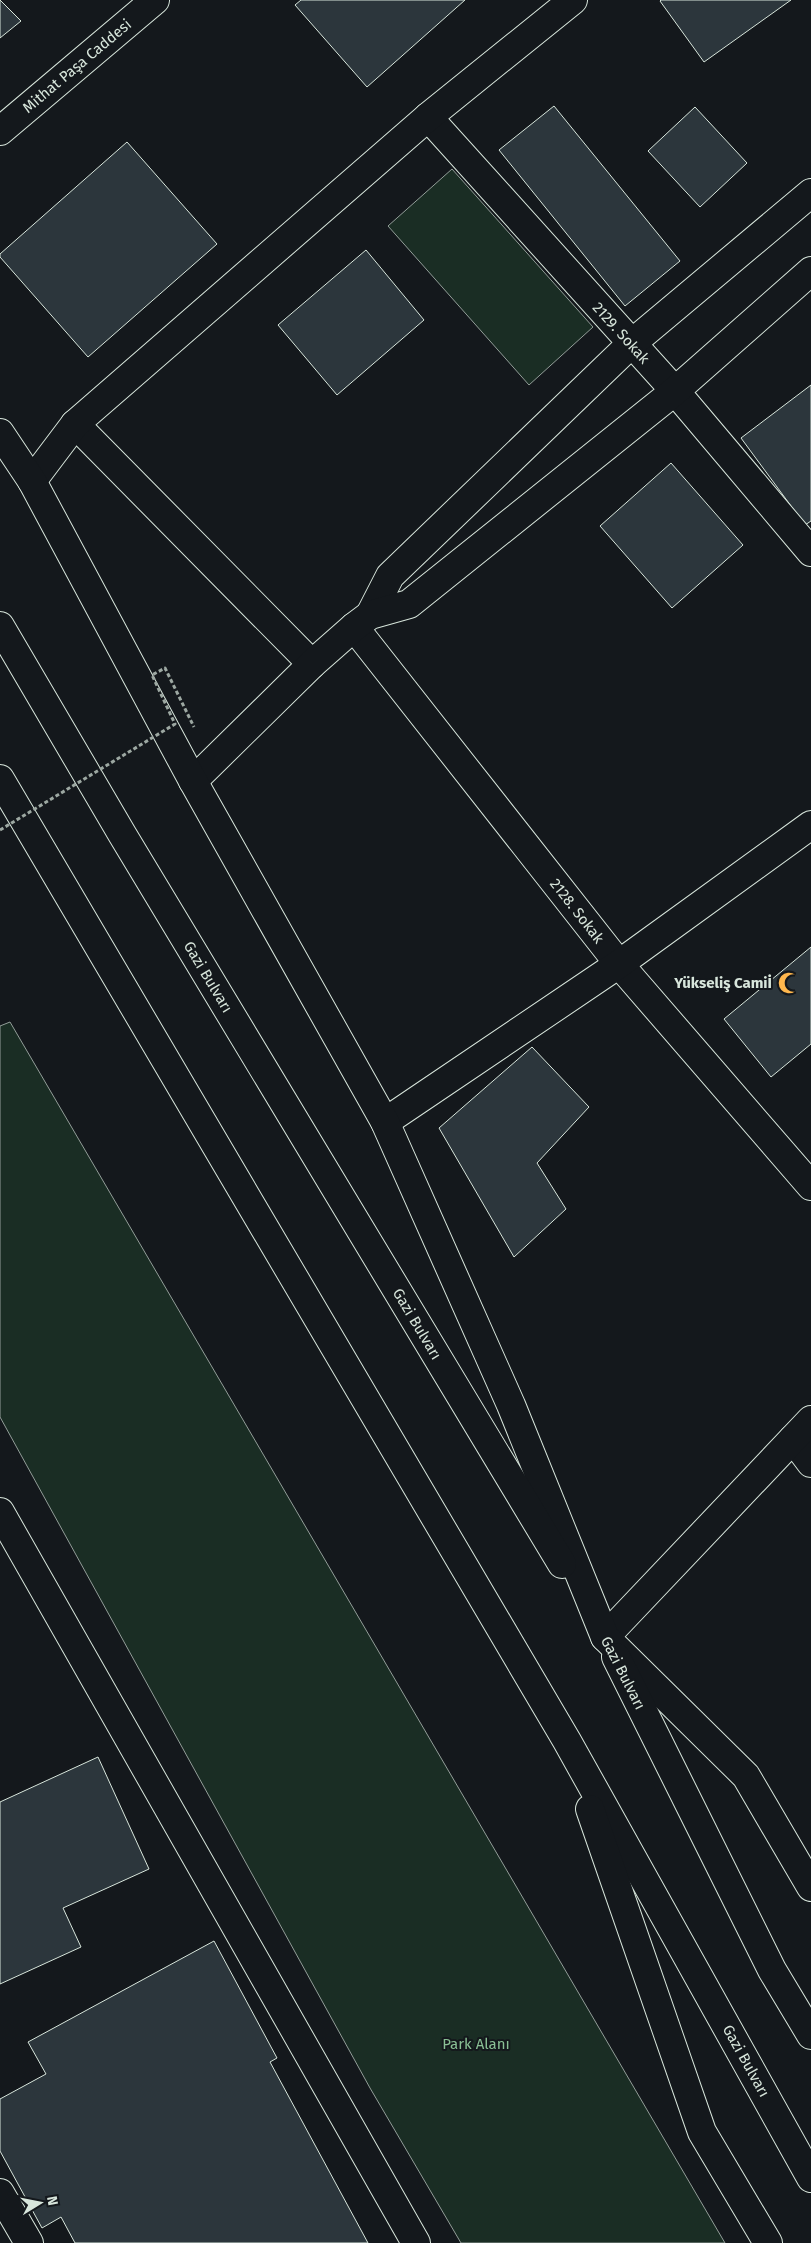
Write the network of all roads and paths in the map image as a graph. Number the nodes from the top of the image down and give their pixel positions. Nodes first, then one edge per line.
1 (155, 0) edge
2 (573, 0) edge
3 (428, 117) junction
4 (0, 131) edge
5 (811, 193) edge
6 (811, 271) edge
7 (632, 344) junction
8 (675, 391) junction
9 (75, 424) junction
10 (0, 433) edge
11 (32, 481) junction
12 (811, 552) edge
13 (362, 621) junction
14 (0, 626) edge
15 (312, 664) junction
16 (194, 727) dead end
17 (0, 779) edge
18 (193, 781) junction
19 (811, 825) edge
20 (0, 830) edge
21 (618, 964) junction
22 (385, 1122) junction
23 (811, 1186) edge
24 (802, 1430) edge
25 (811, 1463) edge
26 (0, 1512) edge
27 (605, 1637) junction
28 (567, 1742) junction
29 (811, 1888) edge
30 (811, 2035) edge
31 (811, 2178) edge
32 (4, 2210) edge
33 (29, 2243) edge
34 (416, 2243) edge
35 (768, 2243) edge

1 - 4 main road, Mithat Paşa Caddesi
2 - 3 main road
3 - 7 main road, 2129. Sokak
3 - 9 main road
5 - 7 main road
6 - 8 main road
7 - 8 main road, 2129. Sokak
7 - 13 main road
8 - 12 main road, 2129. Sokak
8 - 13 main road
9 - 11 main road
9 - 15 main road
10 - 11 main road
11 - 18 main road
13 - 15 main road
13 - 21 main road, 2128. Sokak
14 - 27 main road, Gazi Bulvarı
15 - 18 main road
16 - 20 path, bridge
17 - 28 main road, Gazi Bulvarı
18 - 22 main road
19 - 21 main road
21 - 22 main road
21 - 23 main road, 2128. Sokak
22 - 27 main road
24 - 25 main road
24 - 27 main road
26 - 34 main road
27 - 29 main road
27 - 30 main road, Gazi Bulvarı
28 - 31 main road, Gazi Bulvarı
28 - 35 main road
32 - 33 main road

